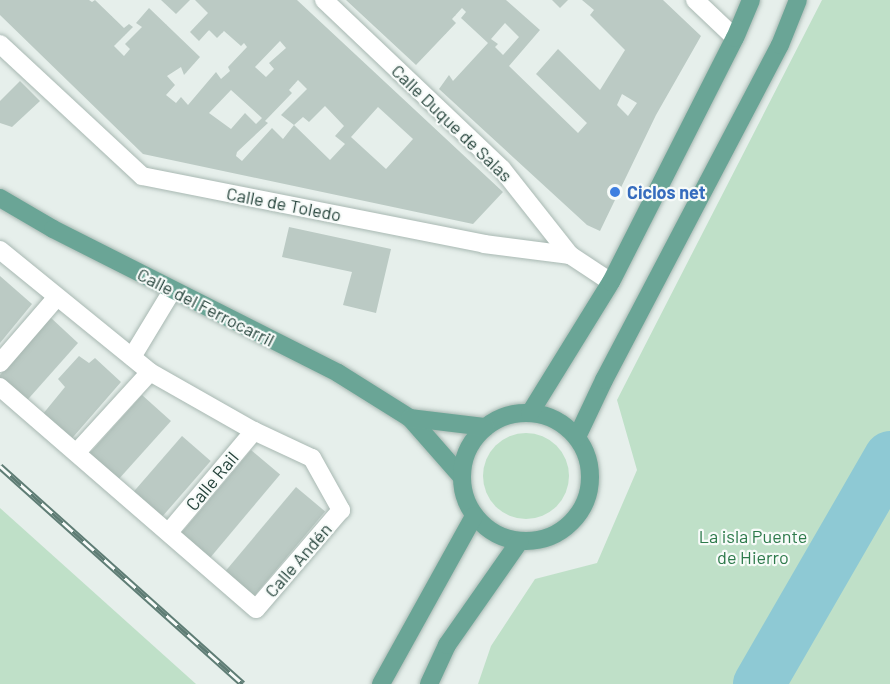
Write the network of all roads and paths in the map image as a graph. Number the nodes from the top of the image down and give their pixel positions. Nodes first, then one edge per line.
1 (324, 0) edge
2 (695, 0) edge
3 (750, 0) edge
4 (798, 0) edge
5 (735, 38) junction
6 (0, 44) edge
7 (0, 198) edge
8 (0, 250) edge
9 (570, 255) junction
10 (611, 282) junction
11 (172, 291) junction
12 (57, 297) junction
13 (132, 357) junction
14 (0, 363) edge
15 (150, 372) junction
16 (0, 387) edge
17 (530, 413) junction
18 (410, 418) junction
19 (485, 427) junction
20 (254, 431) junction
21 (577, 437) junction
22 (77, 452) junction
23 (461, 477) junction
24 (474, 516) junction
25 (169, 532) junction
26 (519, 542) junction
27 (381, 684) edge
28 (429, 684) edge

1 - 9 street, Calle Duque de Salas
2 - 5 street
3 - 5 main road
4 - 21 main road
5 - 10 main road
6 - 9 street, Calle de Toledo
7 - 11 main road, Calle del Ferrocarril
8 - 12 street
9 - 10 street, Calle de Toledo
10 - 17 main road
11 - 13 street
11 - 18 main road, Calle del Ferrocarril
12 - 13 street
12 - 14 street
13 - 15 street
15 - 20 street
15 - 22 street
16 - 22 street
17 - 19 main road
17 - 21 main road
18 - 19 main road, Calle del Ferrocarril
18 - 23 main road, Calle del Ferrocarril
19 - 23 main road
20 - 25 street, Calle Rail
20 - 25 street, Calle Andén
21 - 26 main road
22 - 25 street
23 - 24 main road
24 - 26 main road
24 - 27 main road
26 - 28 main road

